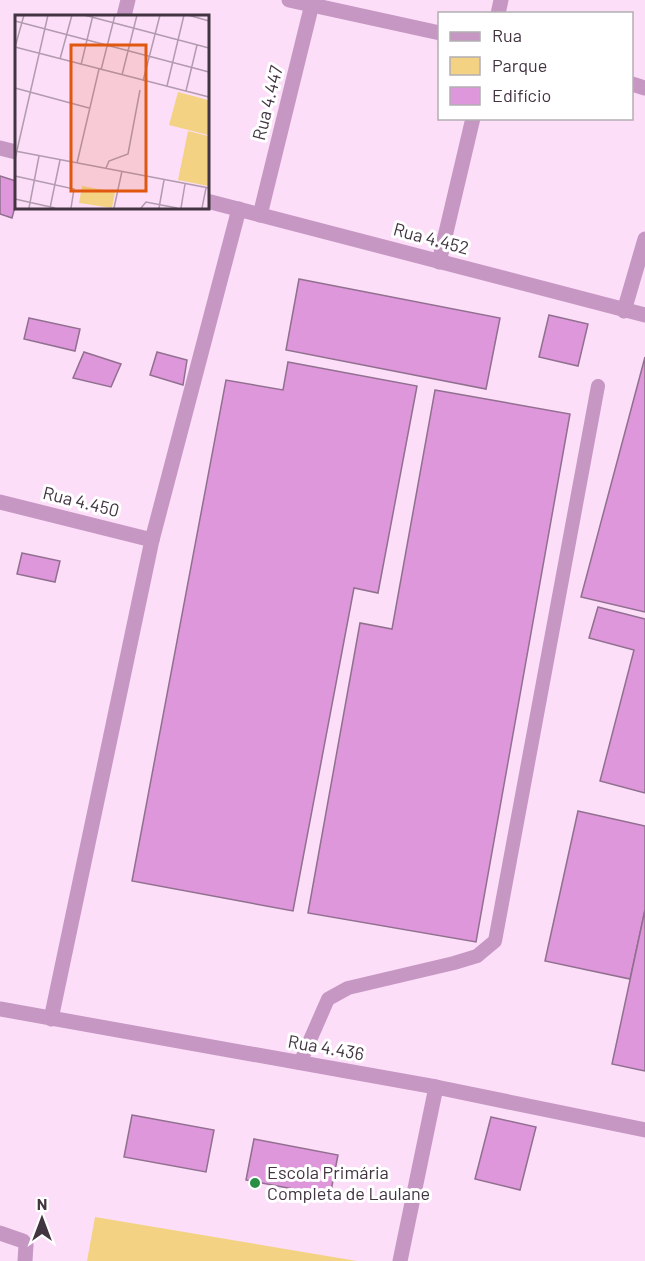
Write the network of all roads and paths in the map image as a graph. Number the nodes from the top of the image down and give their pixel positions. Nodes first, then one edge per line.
1 (128, 0) edge
2 (289, 0) edge
3 (312, 3) edge
4 (124, 15) edge
5 (438, 33) edge
6 (473, 120) edge
7 (0, 148) edge
8 (15, 152) edge
9 (208, 201) edge
10 (239, 209) junction
11 (260, 215) junction
12 (645, 239) edge
13 (439, 262) junction
14 (624, 311) junction
15 (645, 315) edge
16 (598, 386) dead end
17 (0, 502) edge
18 (152, 540) junction
19 (0, 1009) edge
20 (51, 1019) junction
21 (300, 1063) junction
22 (436, 1087) junction
23 (645, 1130) edge
24 (0, 1233) edge
25 (25, 1261) edge
26 (400, 1261) edge

1 - 4 street
2 - 3 street
3 - 5 street
3 - 11 street, Rua 4.447
6 - 13 street
7 - 8 street
9 - 10 street, Rua 4.452
10 - 11 street, Rua 4.452
10 - 18 street
11 - 13 street, Rua 4.452
12 - 14 street
13 - 14 street, Rua 4.452
14 - 15 street, Rua 4.452
16 - 21 lane
17 - 18 street, Rua 4.450
18 - 20 street
19 - 20 street, Rua 4.436
20 - 21 street, Rua 4.436
21 - 22 street, Rua 4.436
22 - 23 street, Rua 4.436
22 - 26 street
24 - 25 street

